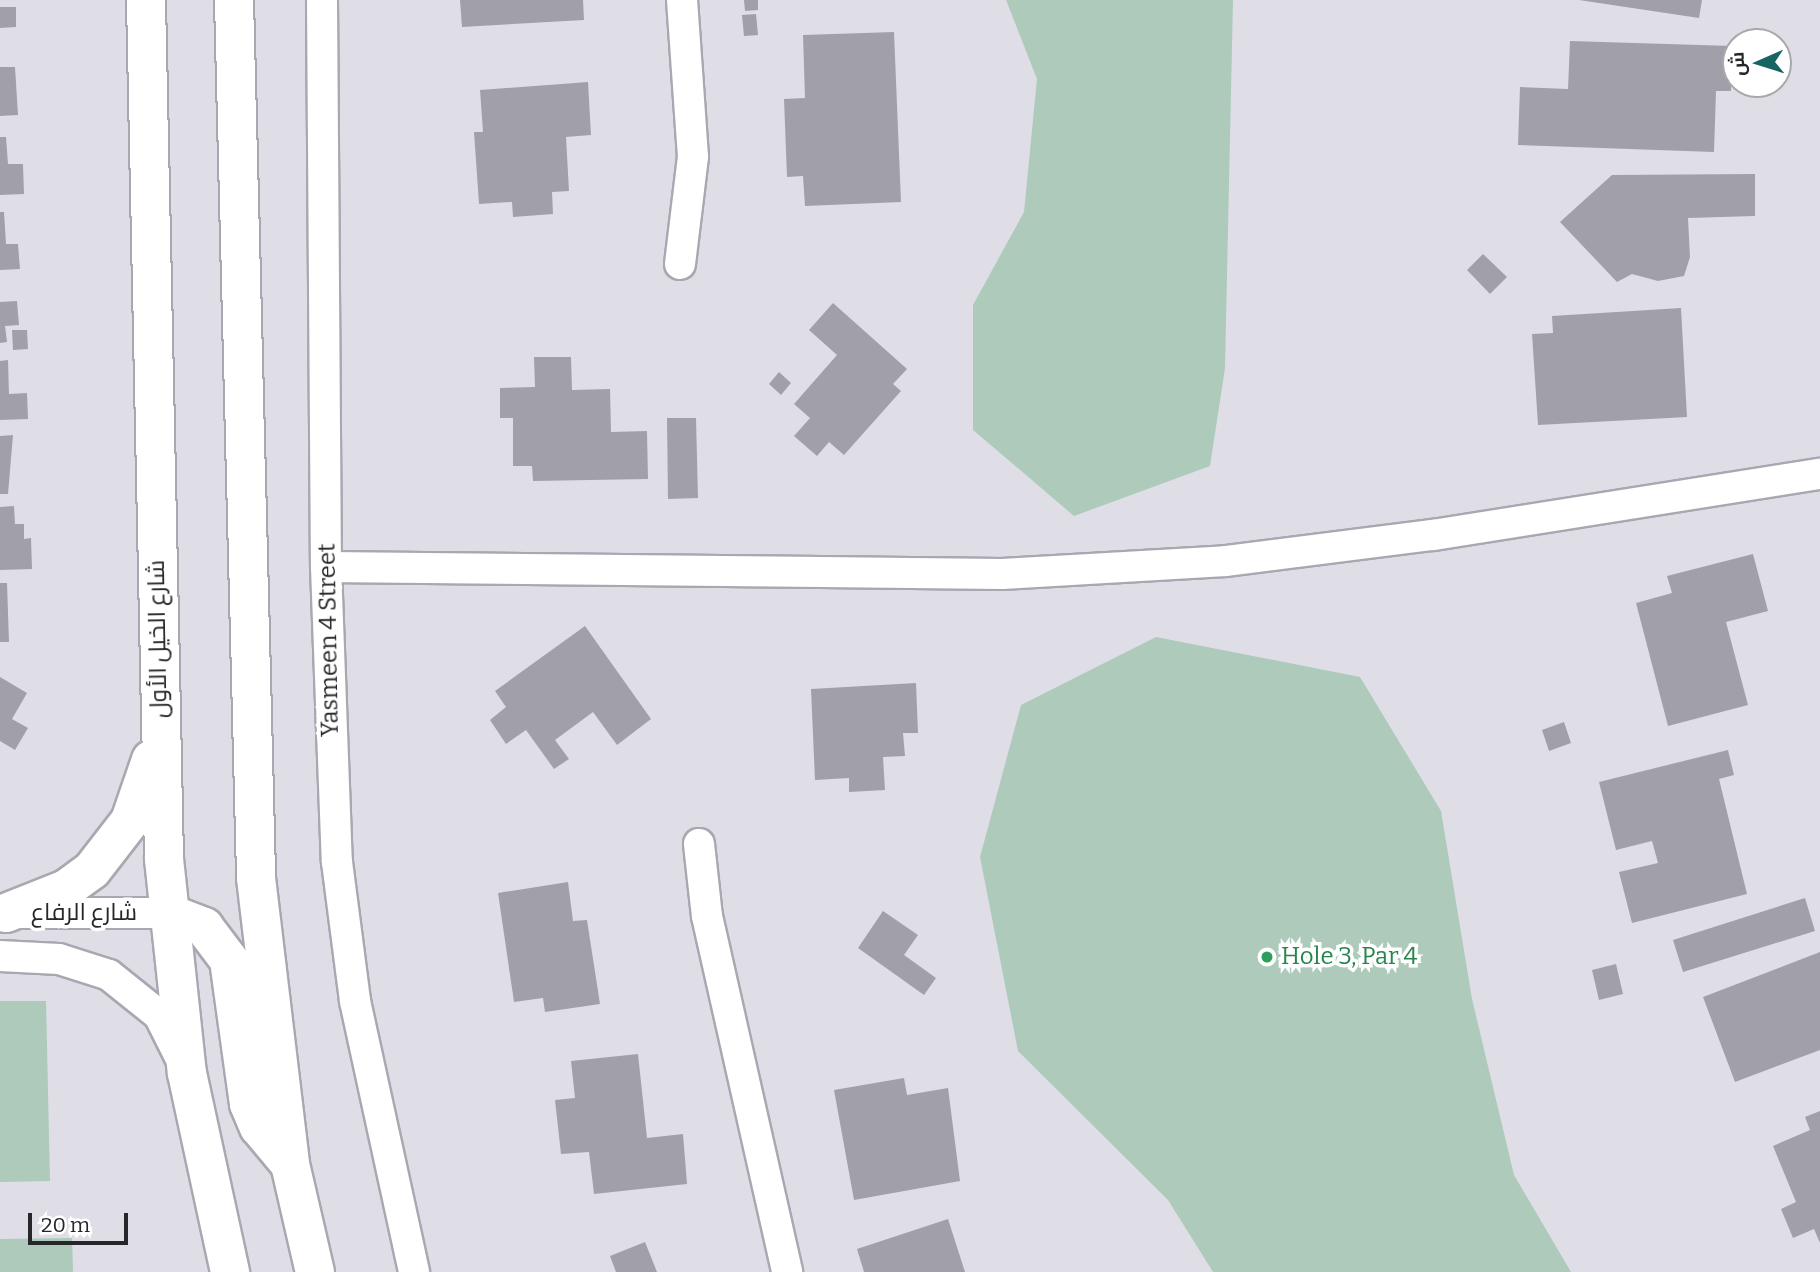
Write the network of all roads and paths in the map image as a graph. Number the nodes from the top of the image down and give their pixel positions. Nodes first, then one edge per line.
1 (146, 0) edge
2 (234, 0) edge
3 (322, 0) edge
4 (682, 0) edge
5 (680, 264) dead end
6 (1820, 474) edge
7 (326, 567) junction
8 (160, 731) junction
9 (699, 844) dead end
10 (3, 913) edge
11 (168, 913) junction
12 (0, 956) edge
13 (187, 1073) junction
14 (290, 1164) junction
15 (230, 1272) edge
16 (315, 1272) edge
17 (414, 1272) edge
18 (788, 1272) edge

1 - 8 main road, شارع الخيل الأول
2 - 14 main road
3 - 7 street, Yasmeen 4 Street
4 - 5 street
6 - 7 street
7 - 17 street, Yasmeen 4 Street
8 - 10 main road
8 - 11 main road, شارع الخيل الأول
9 - 18 street
10 - 11 street, شارع الرفاع
11 - 13 main road, شارع الخيل الأول
11 - 14 main road
12 - 13 street, شارع الرفاع
13 - 15 main road, شارع الخيل الأول
14 - 16 main road

